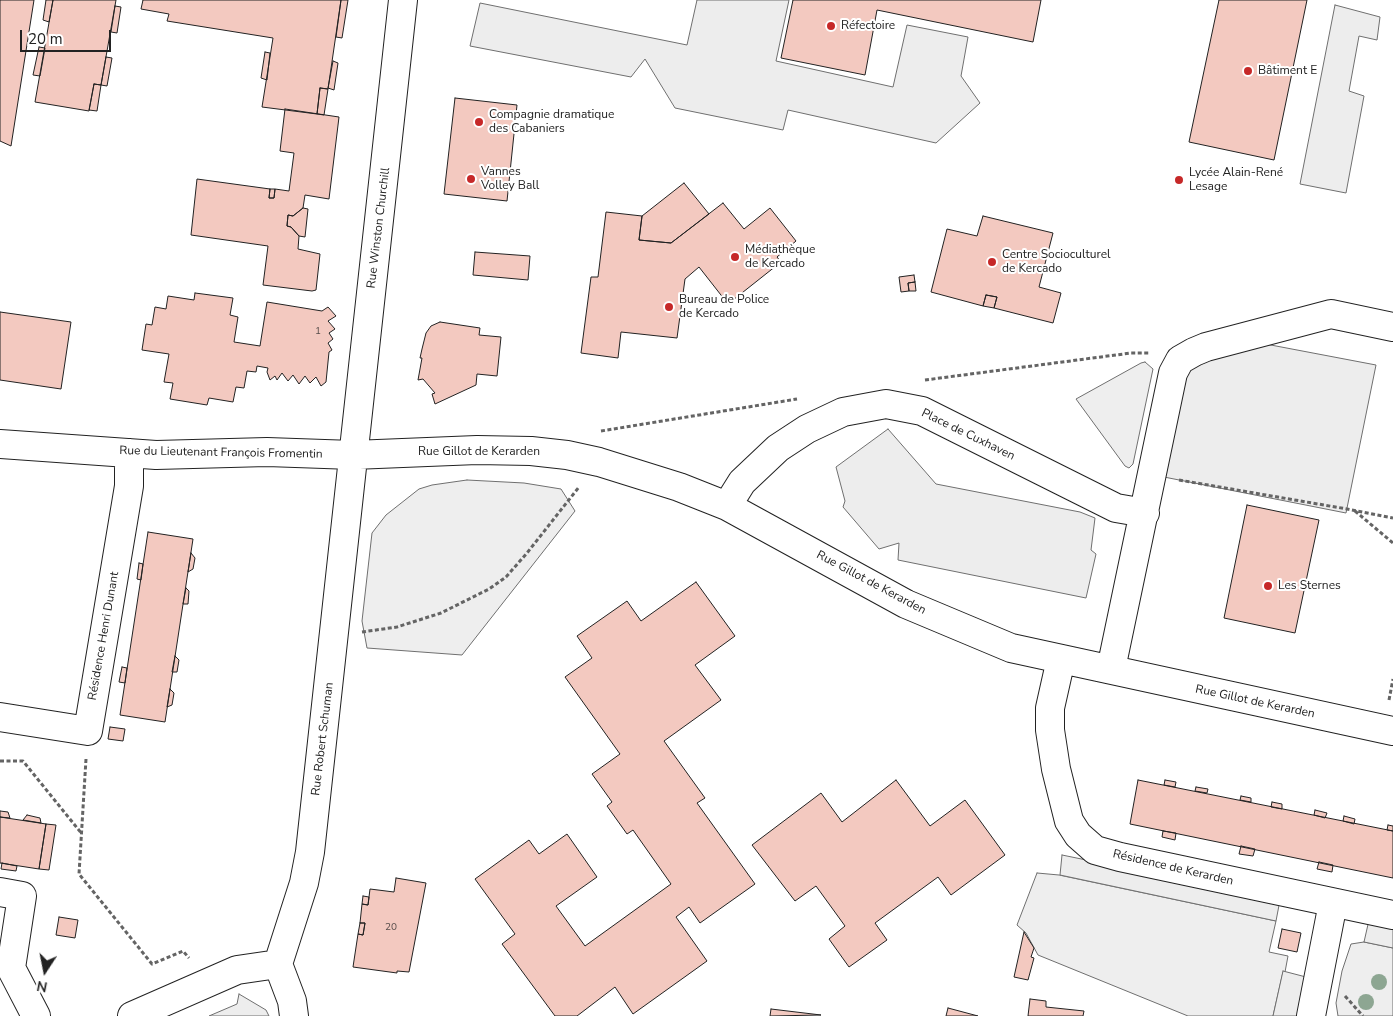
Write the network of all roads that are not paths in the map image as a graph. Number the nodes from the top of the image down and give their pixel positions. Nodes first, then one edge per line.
1 (403, 0) edge
2 (1393, 327) edge
3 (0, 444) edge
4 (129, 453) junction
5 (353, 455) junction
6 (727, 506) junction
7 (1145, 513) junction
8 (1061, 659) junction
9 (1111, 670) junction
10 (0, 717) edge
11 (1393, 731) edge
12 (0, 892) edge
13 (1333, 903) junction
14 (1393, 915) edge
15 (278, 964) junction
16 (36, 1016) edge
17 (132, 1016) edge
18 (294, 1016) edge
19 (1311, 1016) edge

1 - 5 street, Rue Winston Churchill
2 - 7 street
3 - 4 street, Rue du Lieutenant François Fromentin
4 - 5 street, Rue du Lieutenant François Fromentin
4 - 10 street, Résidence Henri Dunant
5 - 6 street, Rue Gillot de Kerarden
5 - 15 street, Rue Robert Schuman
6 - 7 street, Place de Cuxhaven
6 - 8 street, Rue Gillot de Kerarden
7 - 9 street
8 - 9 street, Rue Gillot de Kerarden
8 - 13 street, Résidence de Kerarden
9 - 11 street, Rue Gillot de Kerarden
12 - 16 street
13 - 14 street, Résidence de Kerarden
13 - 19 street
15 - 17 street
15 - 18 street

